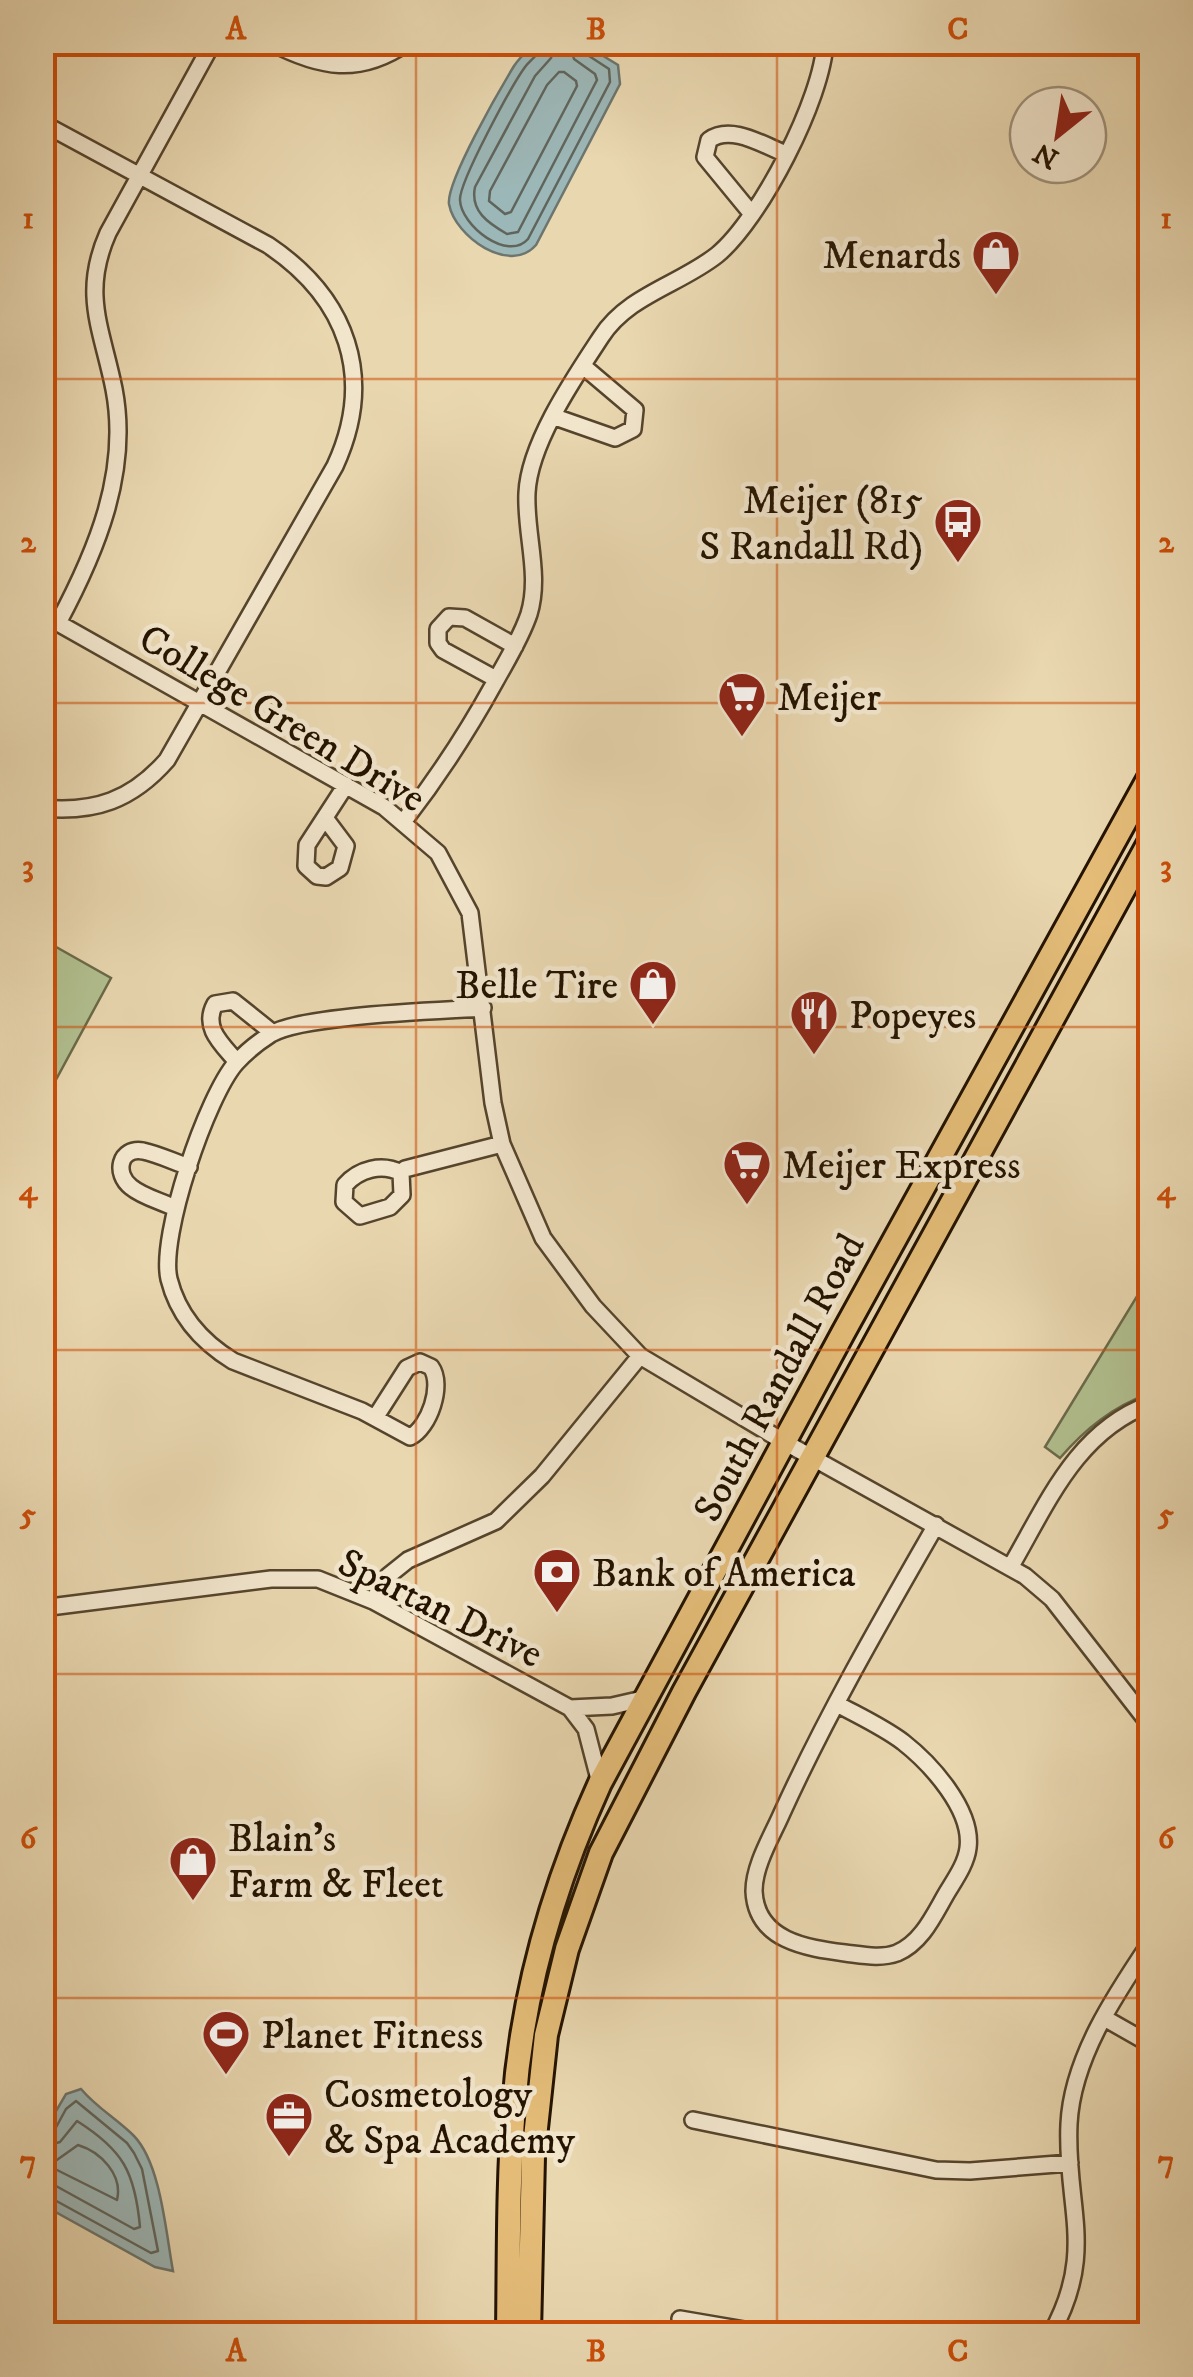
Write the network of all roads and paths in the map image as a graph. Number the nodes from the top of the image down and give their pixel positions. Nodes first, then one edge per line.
1 (212, 42) edge
2 (270, 42) edge
3 (408, 42) edge
4 (826, 42) edge
5 (42, 124) edge
6 (786, 154) junction
7 (139, 176) junction
8 (752, 213) junction
9 (583, 366) junction
10 (554, 417) junction
11 (42, 614) edge
12 (58, 623) junction
13 (515, 646) junction
14 (496, 679) junction
15 (202, 704) junction
16 (1150, 776) edge
17 (346, 785) junction
18 (42, 808) edge
19 (325, 818) dead end
20 (404, 821) junction
21 (1150, 841) edge
22 (483, 1008) junction
23 (273, 1033) junction
24 (237, 1062) junction
25 (502, 1144) junction
26 (189, 1167) junction
27 (401, 1173) dead end
28 (174, 1208) junction
29 (640, 1356) junction
30 (1150, 1404) edge
31 (375, 1418) junction
32 (786, 1443) junction
33 (813, 1458) junction
34 (936, 1525) junction
35 (1011, 1566) junction
36 (373, 1601) junction
37 (42, 1608) edge
38 (647, 1698) junction
39 (837, 1704) junction
40 (570, 1708) junction
41 (1150, 1725) edge
42 (600, 1783) junction
43 (1150, 1943) edge
44 (1106, 2019) junction
45 (1150, 2044) edge
46 (694, 2120) dead end
47 (1070, 2163) junction
48 (680, 2319) dead end
49 (508, 2334) edge
50 (529, 2334) edge
51 (767, 2334) edge
52 (1050, 2334) edge

1 - 7 street
2 - 3 street
4 - 6 street
5 - 7 street
6 - 8 street
6 - 8 street
7 - 12 street
7 - 15 street
8 - 9 street
9 - 10 street
9 - 10 street
10 - 13 street
11 - 12 street, College Green Drive
12 - 15 street, College Green Drive
13 - 14 street
13 - 14 street
14 - 20 street
15 - 17 street, College Green Drive
15 - 18 street
16 - 32 main road, South Randall Road
17 - 19 street
17 - 20 street, College Green Drive
20 - 22 street, College Green Drive
21 - 33 main road, South Randall Road
22 - 23 street
22 - 25 street, College Green Drive
23 - 24 street
23 - 24 street
24 - 26 street
25 - 27 street
25 - 29 street, College Green Drive
26 - 28 street
26 - 28 street
28 - 31 street
29 - 32 street, College Green Drive
29 - 36 street
30 - 35 street
31 - 31 street
32 - 33 street, College Green Drive
32 - 38 main road, South Randall Road
33 - 34 street, College Green Drive
33 - 50 main road, South Randall Road
34 - 35 street, College Green Drive
34 - 39 street
35 - 41 street, College Green Drive
36 - 37 street, Spartan Drive
36 - 40 street, Spartan Drive
38 - 40 street, Spartan Drive
38 - 42 main road, South Randall Road
39 - 39 street
40 - 42 street, Spartan Drive
42 - 49 main road, South Randall Road
43 - 44 street
44 - 45 street
44 - 47 street
46 - 47 street
47 - 52 street
48 - 51 street

